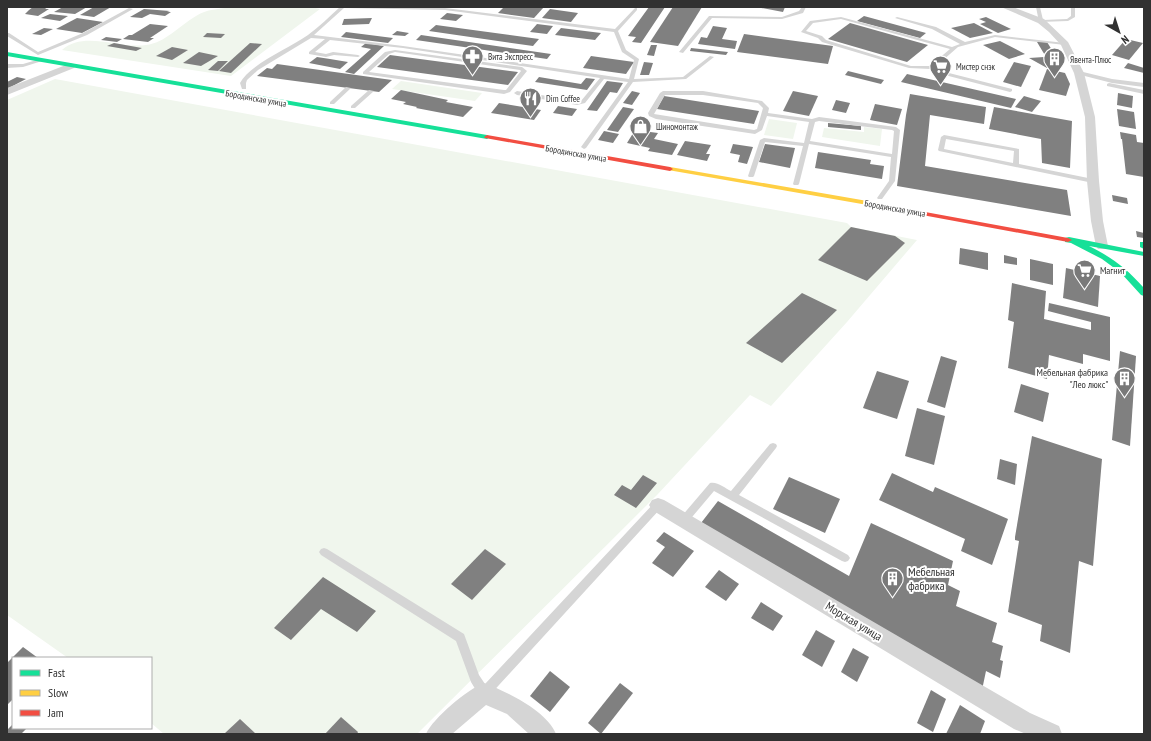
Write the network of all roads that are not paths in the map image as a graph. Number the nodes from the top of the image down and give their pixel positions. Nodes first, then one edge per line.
1 (335, 7) edge
2 (343, 7) edge
3 (804, 7) edge
4 (1005, 7) edge
5 (1038, 7) edge
6 (1073, 7) edge
7 (131, 9) dead end
8 (636, 9) dead end
9 (897, 18) dead end
10 (1041, 21) junction
11 (616, 31) junction
12 (7, 34) edge
13 (310, 36) junction
14 (329, 38) junction
15 (964, 44) junction
16 (1065, 44) junction
17 (7, 48) edge
18 (952, 48) junction
19 (681, 52) dead end
20 (7, 54) edge
21 (358, 56) dead end
22 (39, 57) junction
23 (712, 57) dead end
24 (7, 66) edge
25 (71, 66) junction
26 (931, 68) junction
27 (363, 74) joint
28 (1080, 76) junction
29 (603, 77) junction
30 (631, 81) junction
31 (1144, 85) edge
32 (244, 88) junction
33 (348, 88) dead end
34 (1010, 90) dead end
35 (371, 91) dead end
36 (7, 92) edge
37 (1144, 92) edge
38 (517, 93) dead end
39 (332, 103) junction
40 (353, 107) junction
41 (764, 114) junction
42 (812, 122) junction
43 (828, 125) dead end
44 (806, 143) junction
45 (584, 147) junction
46 (895, 156) junction
47 (1016, 165) junction
48 (751, 176) junction
49 (1093, 180) junction
50 (796, 184) junction
51 (880, 198) junction
52 (1069, 239) junction
53 (1103, 240) junction
54 (1144, 254) edge
55 (1144, 293) edge
56 (773, 446) dead end
57 (732, 497) junction
58 (658, 505) joint
59 (684, 520) junction
60 (324, 552) dead end
61 (845, 558) dead end
62 (484, 693) junction
63 (437, 734) edge
64 (545, 734) edge
65 (1051, 734) edge

1 - 2 lane
2 - 11 lane
2 - 13 lane
3 - 19 lane
4 - 10 street
5 - 10 lane
6 - 10 lane
7 - 22 lane
8 - 11 lane
9 - 15 lane
10 - 16 street
11 - 30 lane
12 - 22 lane
13 - 14 lane
13 - 32 lane
14 - 21 lane
14 - 29 lane
15 - 16 lane
15 - 18 lane
16 - 28 street
17 - 22 main road, Бородинская улица
18 - 26 lane
18 - 26 lane
20 - 22 main road, Бородинская улица
22 - 24 lane
22 - 25 main road, Бородинская улица
22 - 32 main road, Бородинская улица
23 - 30 lane
25 - 36 street
25 - 52 main road, Бородинская улица
26 - 34 lane
27 - 27 lane
28 - 31 lane
28 - 37 lane
28 - 49 street
29 - 30 lane
29 - 38 lane
30 - 45 lane
32 - 39 main road, Бородинская улица
33 - 39 lane
35 - 40 lane
39 - 40 main road, Бородинская улица
40 - 45 main road, Бородинская улица
41 - 41 lane
41 - 42 lane
42 - 43 lane
42 - 44 lane
42 - 46 lane
44 - 46 lane
44 - 48 lane
44 - 50 lane
45 - 48 main road, Бородинская улица
46 - 51 lane
47 - 47 lane
47 - 49 lane
48 - 50 main road, Бородинская улица
49 - 53 street
50 - 51 main road, Бородинская улица
51 - 53 main road, Бородинская улица
52 - 53 main road, Бородинская улица
52 - 55 main road
53 - 54 main road, Бородинская улица
56 - 57 lane
57 - 59 lane
57 - 61 lane
58 - 59 street, Морская улица
58 - 62 lane
59 - 65 street, Морская улица
60 - 62 lane
62 - 63 street
62 - 64 street

